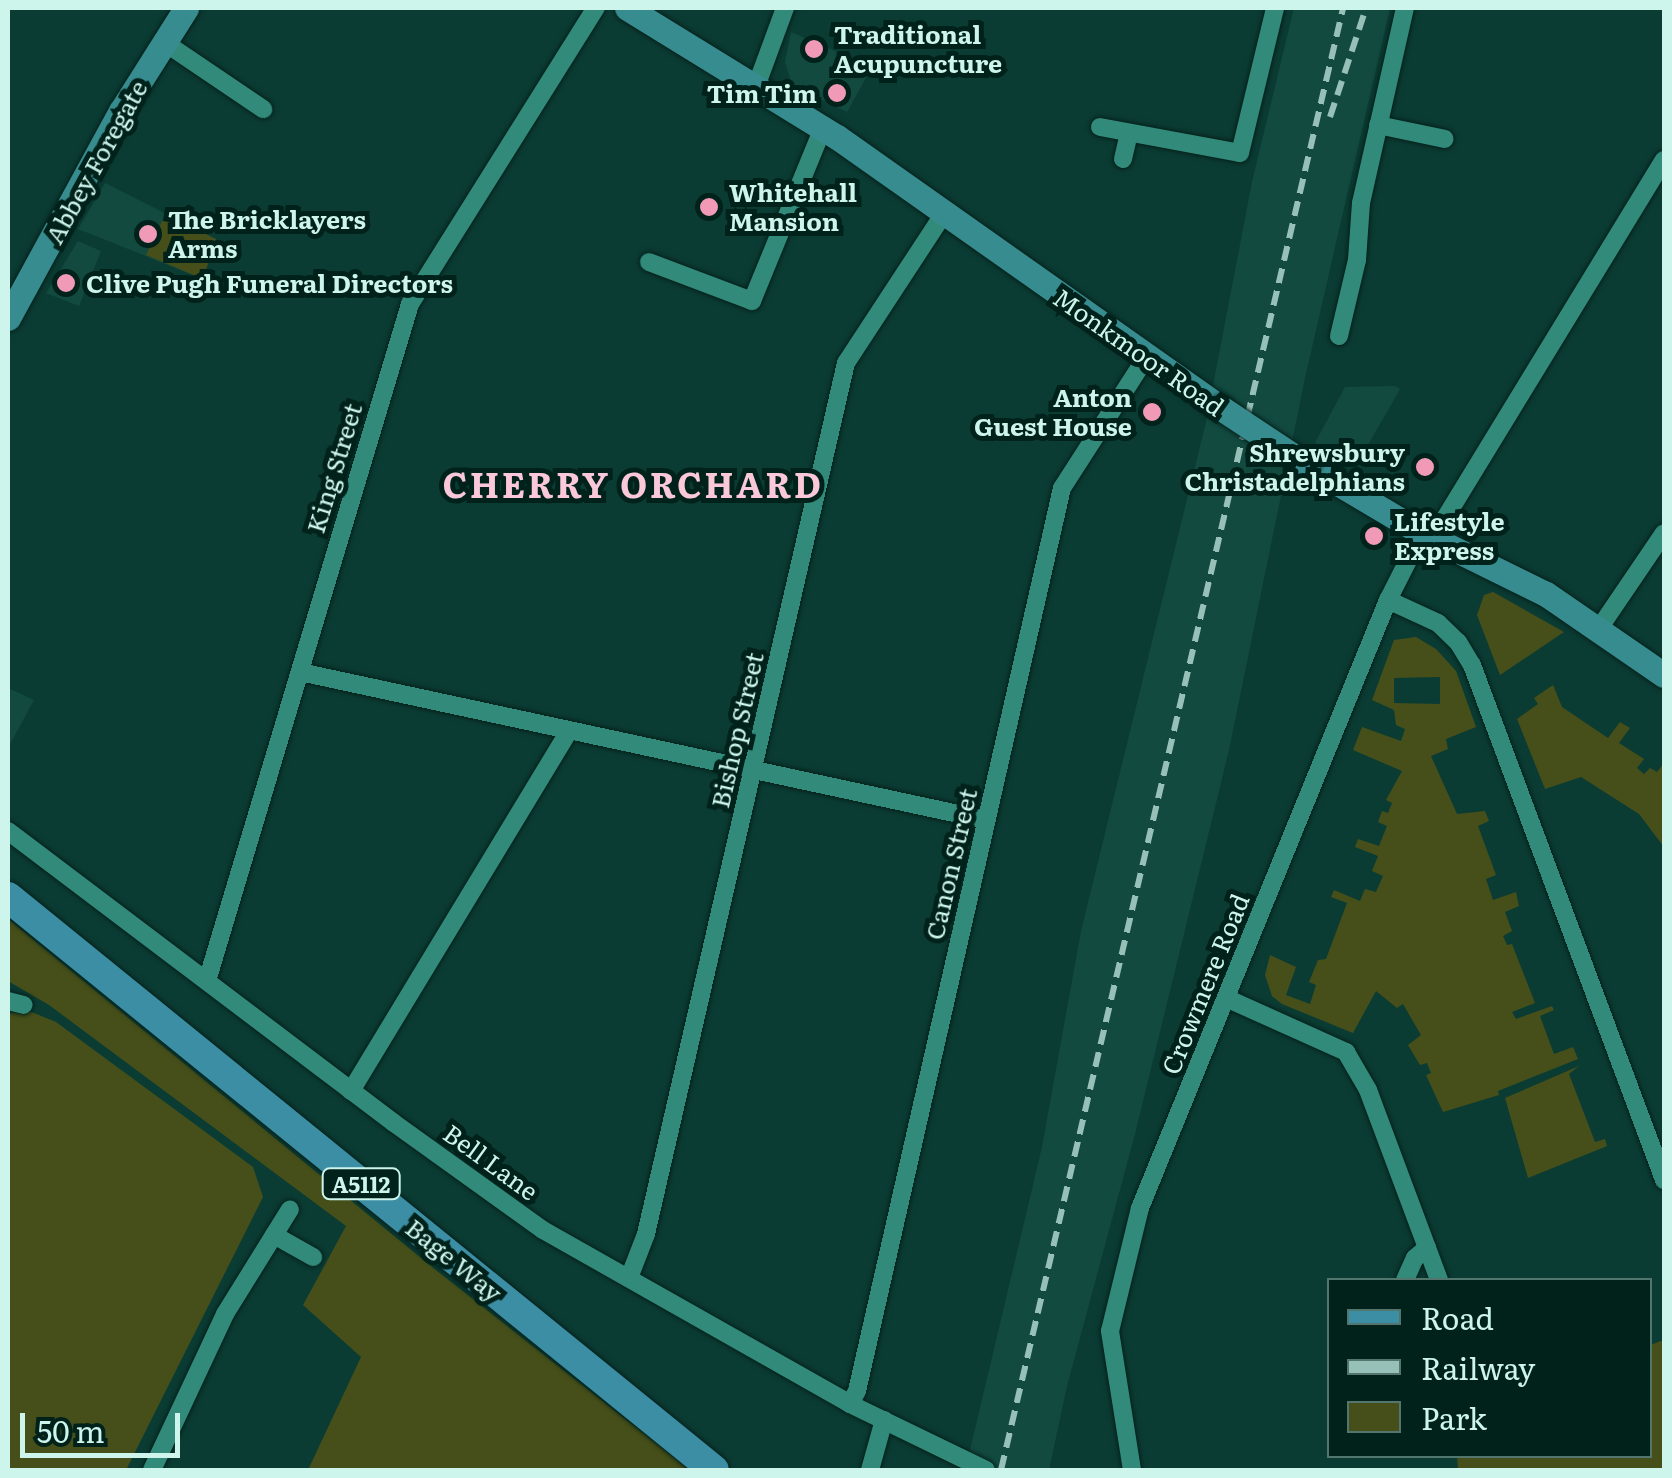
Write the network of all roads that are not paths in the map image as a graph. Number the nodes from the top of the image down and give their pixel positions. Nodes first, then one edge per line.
1 (186, 8) edge
2 (596, 8) edge
3 (627, 8) edge
4 (785, 8) edge
5 (1275, 8) edge
6 (1405, 8) edge
7 (164, 42) junction
8 (757, 84) junction
9 (263, 109) dead end
10 (1378, 125) junction
11 (1100, 126) dead end
12 (823, 128) junction
13 (1129, 133) junction
14 (1445, 139) dead end
15 (1123, 159) dead end
16 (1664, 160) edge
17 (943, 215) junction
18 (649, 262) dead end
19 (8, 318) edge
20 (1339, 336) dead end
21 (1147, 356) junction
22 (1664, 533) edge
23 (1428, 535) junction
24 (1388, 600) junction
25 (1598, 630) junction
26 (300, 672) junction
27 (1664, 675) edge
28 (568, 732) junction
29 (754, 770) junction
30 (986, 820) junction
31 (8, 831) edge
32 (8, 898) edge
33 (207, 982) junction
34 (1226, 998) junction
35 (351, 1091) junction
36 (1664, 1180) edge
37 (290, 1209) dead end
38 (274, 1234) junction
39 (1427, 1248) junction
40 (313, 1257) dead end
41 (629, 1278) junction
42 (1406, 1278) edge
43 (1438, 1278) edge
44 (850, 1404) junction
45 (884, 1420) junction
46 (152, 1470) edge
47 (714, 1470) edge
48 (870, 1470) edge
49 (986, 1470) edge
50 (1132, 1470) edge

1 - 7 street, Abbey Foregate
2 - 26 street, King Street
3 - 8 street, Monkmoor Road
4 - 8 street
5 - 13 street
6 - 10 street
7 - 9 street
7 - 19 street, Abbey Foregate
8 - 12 street, Monkmoor Road
10 - 14 street
10 - 20 street
11 - 13 street
12 - 17 street, Monkmoor Road
12 - 18 street
13 - 15 street
16 - 23 street, Crowmere Road
17 - 21 street, Monkmoor Road
17 - 29 street, Bishop Street
21 - 23 street, Monkmoor Road, bridge
21 - 30 street, Canon Street
22 - 25 street
23 - 24 street, Crowmere Road
23 - 25 street, Monkmoor Road
24 - 34 street, Crowmere Road
24 - 36 street
25 - 27 street, Monkmoor Road
26 - 28 street
26 - 33 street, King Street
28 - 29 street
28 - 35 street
29 - 30 street
29 - 41 street, Bishop Street
30 - 44 street, Canon Street
31 - 33 street, Bell Lane
32 - 47 main road, Bage Way / A5112
33 - 35 street, Bell Lane
34 - 39 street
34 - 50 street, Crowmere Road
35 - 41 street, Bell Lane
37 - 38 street
38 - 40 street
38 - 46 street
39 - 42 street
39 - 43 street
41 - 44 street, Bell Lane
44 - 45 street, Bell Lane
45 - 48 street
45 - 49 street, Bell Lane

